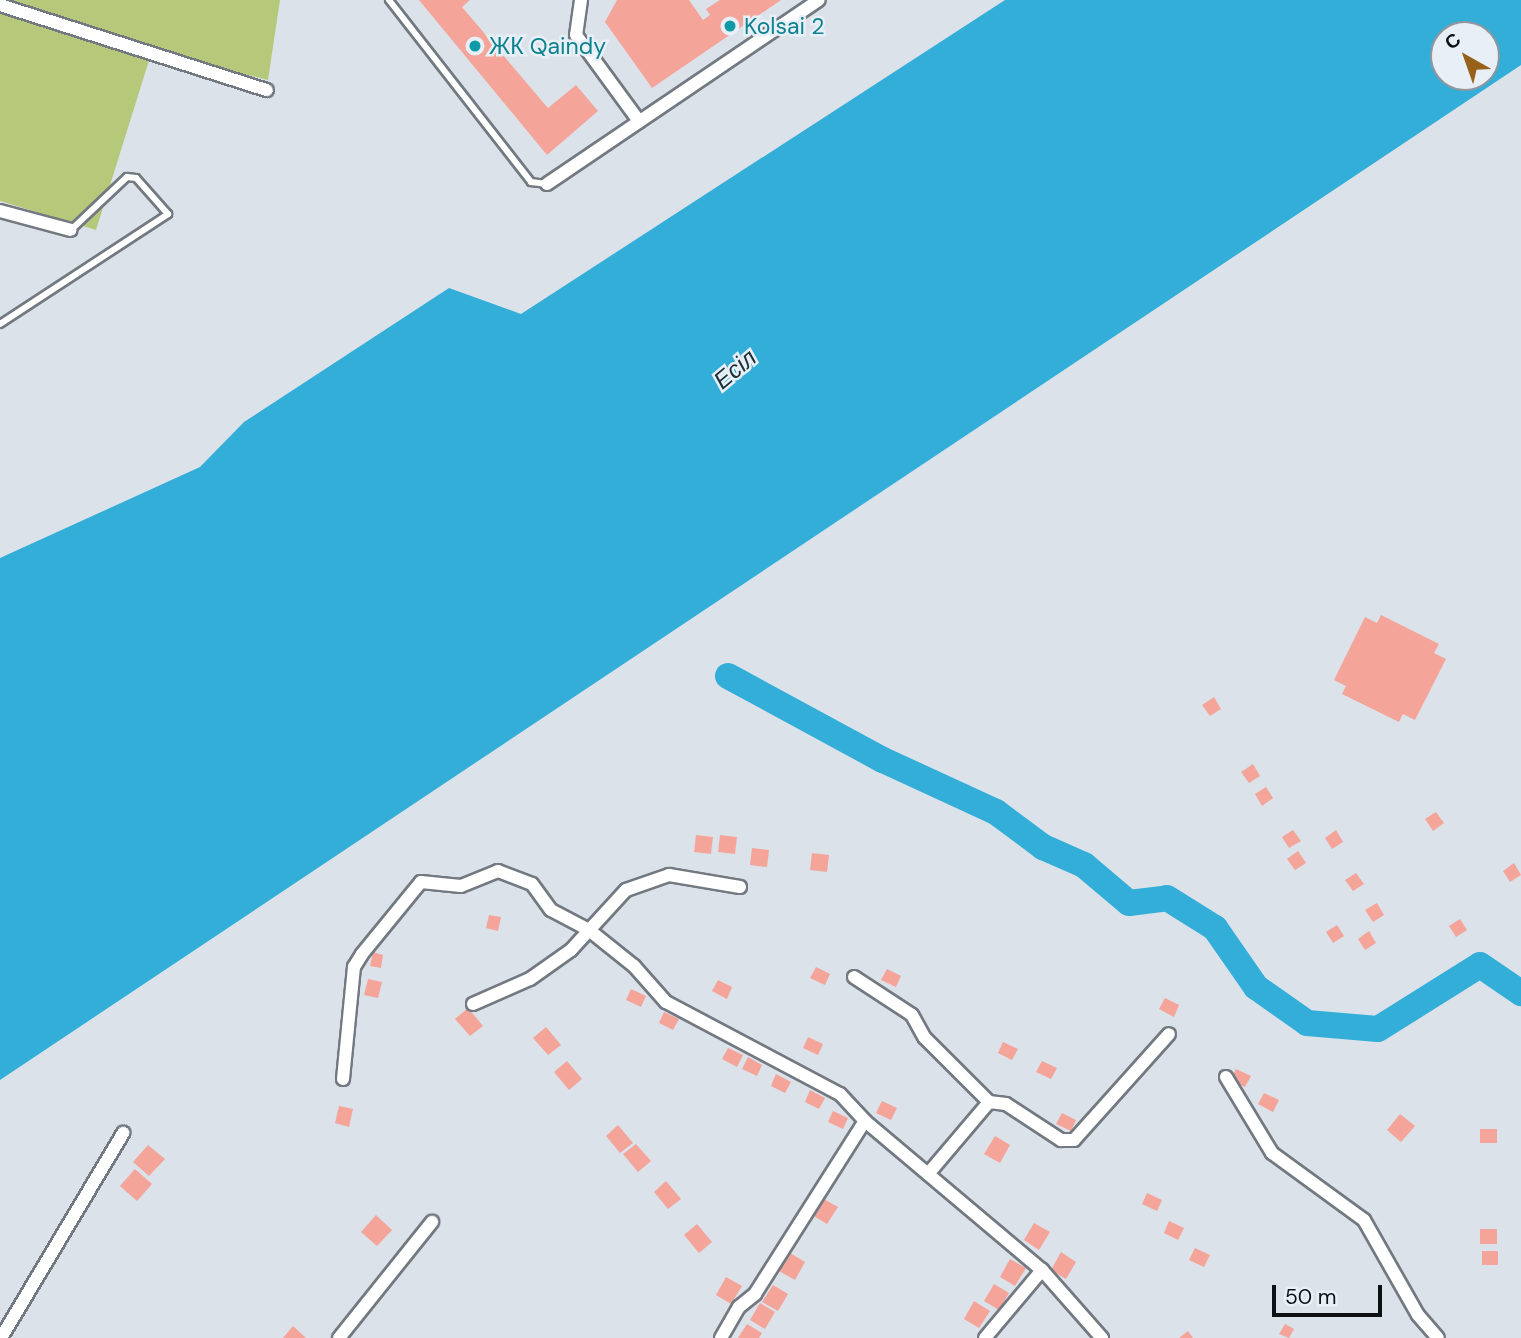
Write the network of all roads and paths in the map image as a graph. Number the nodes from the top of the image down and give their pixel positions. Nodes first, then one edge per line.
1 (389, 0) edge
2 (581, 0) edge
3 (819, 0) edge
4 (0, 5) edge
5 (267, 90) dead end
6 (639, 121) junction
7 (547, 184) joint
8 (0, 211) edge
9 (71, 230) joint
10 (0, 324) edge
11 (740, 887) dead end
12 (589, 930) junction
13 (854, 977) dead end
14 (473, 1004) dead end
15 (1169, 1034) dead end
16 (1226, 1077) dead end
17 (343, 1079) dead end
18 (989, 1102) junction
19 (865, 1121) junction
20 (123, 1133) dead end
21 (928, 1174) junction
22 (432, 1222) dead end
23 (1042, 1270) junction
24 (1, 1338) edge
25 (339, 1338) edge
26 (721, 1338) edge
27 (985, 1338) edge
28 (1102, 1338) edge
29 (1438, 1338) edge

1 - 7 lane
2 - 6 street
3 - 6 street
4 - 5 street
6 - 7 street
8 - 9 street
9 - 10 lane
11 - 12 street
12 - 14 street
12 - 17 street
12 - 19 street
13 - 18 street
15 - 18 street
16 - 29 street
18 - 21 street
19 - 21 street
19 - 26 street
20 - 24 street
21 - 23 street
22 - 25 street
23 - 27 street
23 - 28 street

